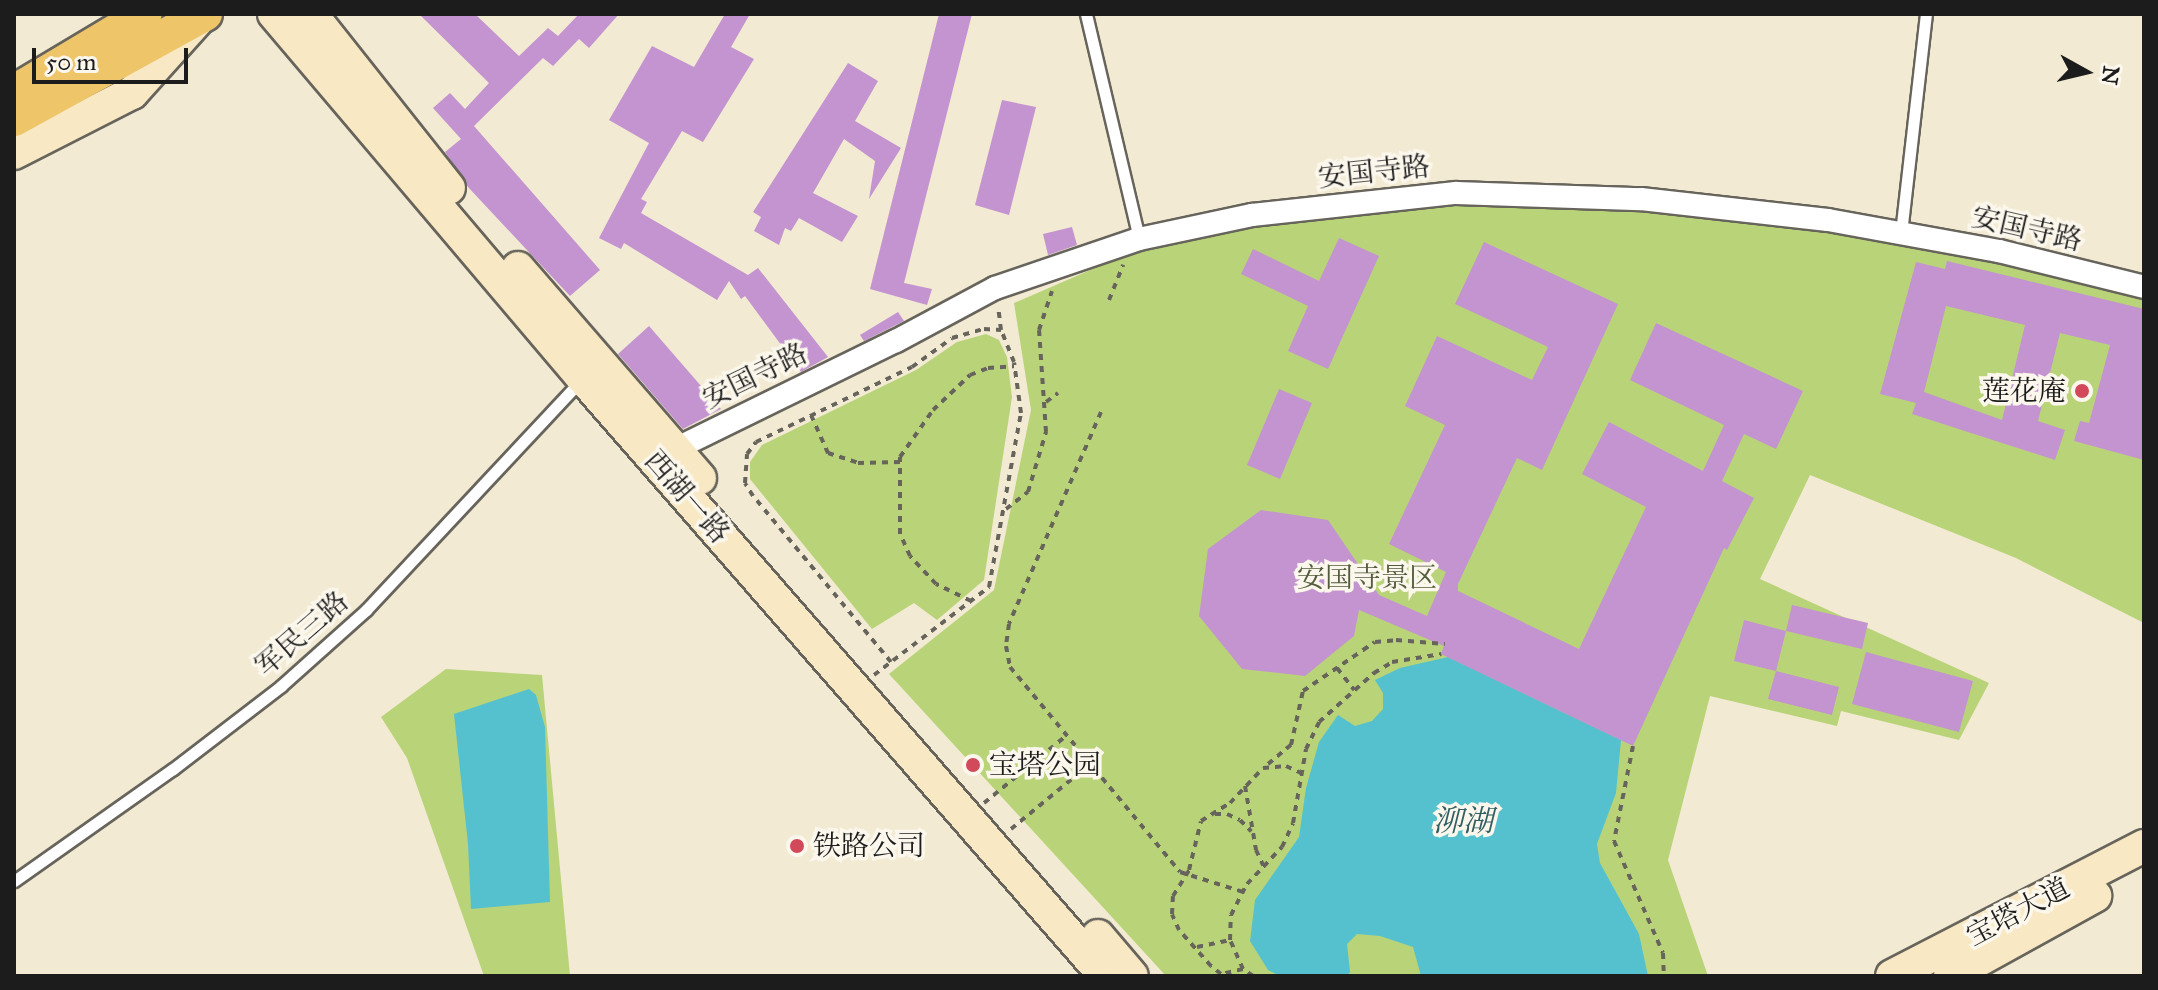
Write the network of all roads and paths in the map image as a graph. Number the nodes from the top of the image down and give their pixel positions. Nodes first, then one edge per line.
1 (145, 14) edge
2 (274, 14) edge
3 (311, 14) edge
4 (1086, 14) edge
5 (1926, 14) edge
6 (203, 15) edge
7 (14, 92) edge
8 (14, 119) edge
9 (14, 153) edge
10 (1901, 233) junction
11 (1136, 240) junction
12 (1066, 264) junction
13 (2144, 287) edge
14 (995, 288) junction
15 (1109, 300) dead end
16 (1001, 330) junction
17 (1014, 366) junction
18 (583, 378) junction
19 (1058, 393) dead end
20 (1046, 402) junction
21 (1101, 412) dead end
22 (811, 415) junction
23 (665, 454) junction
24 (900, 462) junction
25 (1006, 509) junction
26 (971, 601) junction
27 (1445, 644) dead end
28 (1441, 654) dead end
29 (1337, 668) junction
30 (882, 669) junction
31 (1354, 690) junction
32 (1066, 736) junction
33 (1633, 746) dead end
34 (1090, 764) junction
35 (1263, 768) junction
36 (1303, 774) junction
37 (1245, 786) junction
38 (983, 804) junction
39 (1208, 816) junction
40 (1007, 832) junction
41 (1253, 833) junction
42 (2144, 846) edge
43 (1263, 865) junction
44 (2144, 869) edge
45 (1185, 875) junction
46 (14, 881) edge
47 (1243, 892) junction
48 (1230, 940) junction
49 (1197, 947) junction
50 (1243, 969) junction
51 (1105, 976) edge
52 (1132, 976) edge
53 (1253, 976) edge
54 (1664, 976) edge
55 (1892, 976) edge
56 (1950, 976) edge

1 - 7 main road
2 - 18 main road, 西湖一路
3 - 23 main road, 西湖一路
4 - 11 lane
5 - 10 lane
6 - 8 main road
6 - 9 main road
10 - 11 street, 安国寺路
10 - 13 street, 安国寺路
11 - 12 street, 安国寺路
11 - 15 path
12 - 14 street, 安国寺路
12 - 20 path
14 - 16 path
14 - 23 street, 安国寺路
16 - 17 path
16 - 22 path
17 - 24 path
17 - 25 path
18 - 23 main road, 西湖一路
18 - 46 lane, 军民三路
19 - 20 path
20 - 25 path
21 - 32 path
22 - 24 path
22 - 30 path
23 - 30 main road, 西湖一路
23 - 51 main road, 西湖一路
24 - 26 path
25 - 26 path
26 - 30 path
27 - 29 path
28 - 31 path
29 - 31 path
29 - 35 path
30 - 38 main road, 西湖一路
31 - 36 path
32 - 34 path
32 - 38 path
33 - 54 path
34 - 40 path
34 - 45 path
35 - 36 path
35 - 37 path
36 - 43 path
37 - 39 path
37 - 41 path
38 - 40 main road, 西湖一路
39 - 41 path
39 - 45 path
40 - 52 main road, 西湖一路
41 - 43 path
42 - 55 main road, 宝塔大道
43 - 47 path
44 - 56 main road, 宝塔大道
45 - 47 path
45 - 49 path
47 - 48 path
48 - 49 path
48 - 50 path
49 - 50 path
50 - 53 path

